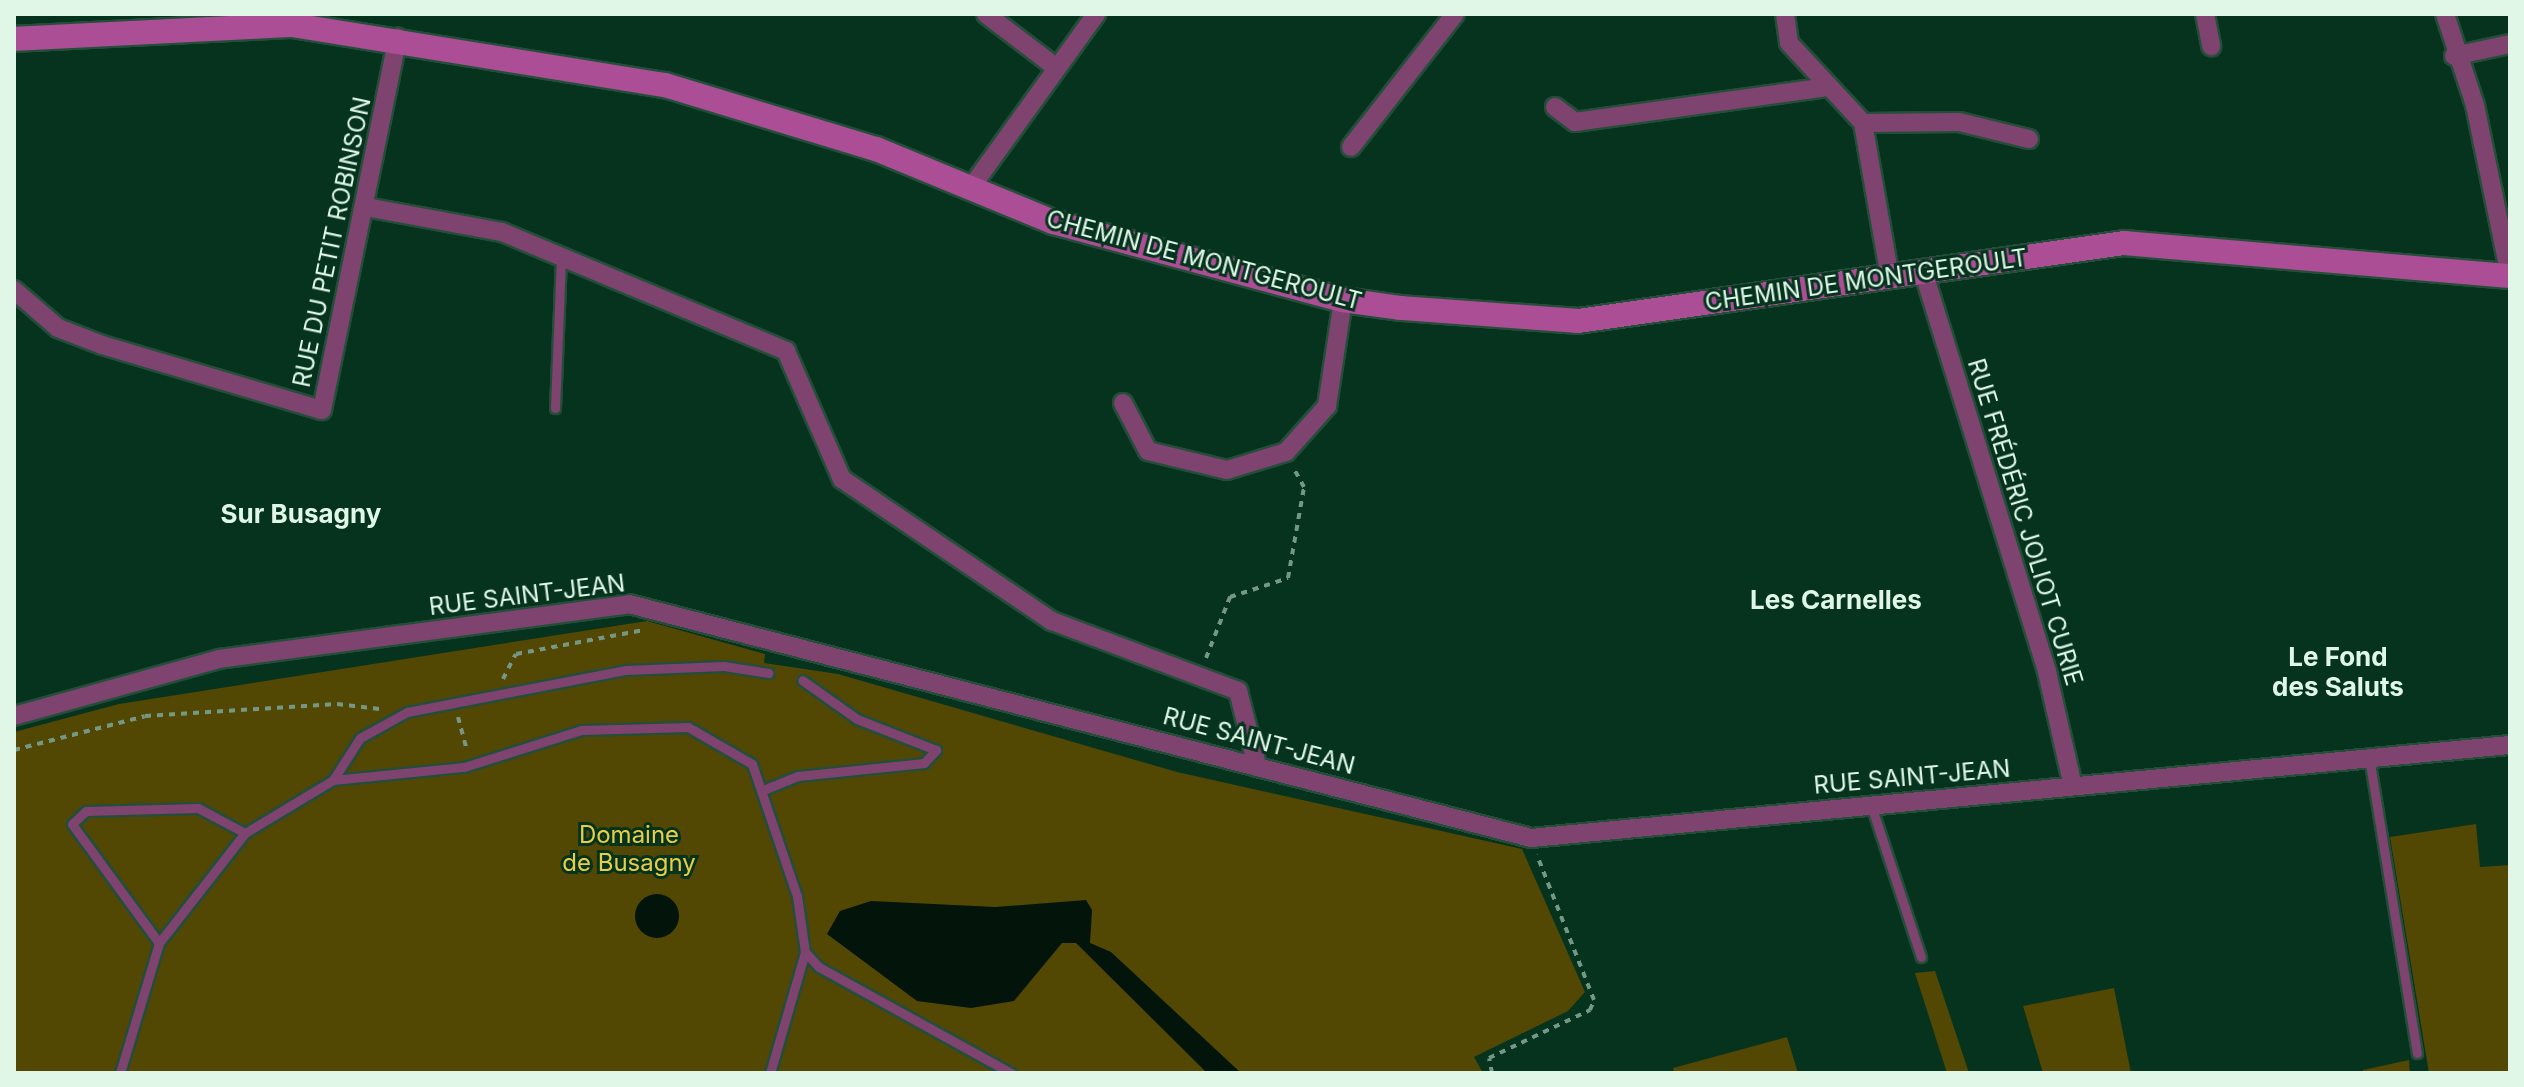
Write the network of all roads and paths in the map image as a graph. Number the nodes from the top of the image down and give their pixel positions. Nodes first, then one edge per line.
1 (986, 14) edge
2 (1096, 14) edge
3 (1455, 14) edge
4 (1785, 14) edge
5 (2205, 14) edge
6 (2445, 14) edge
7 (292, 20) edge
8 (398, 38) junction
9 (14, 39) edge
10 (2510, 44) edge
11 (2211, 46) dead end
12 (2454, 56) junction
13 (1054, 66) junction
14 (1826, 87) junction
15 (1555, 107) dead end
16 (1863, 123) junction
17 (2029, 139) dead end
18 (1351, 147) dead end
19 (970, 189) junction
20 (366, 207) junction
21 (561, 256) junction
22 (1924, 274) junction
23 (2510, 276) edge
24 (1890, 278) junction
25 (14, 290) edge
26 (1343, 300) junction
27 (1123, 403) dead end
28 (555, 408) dead end
29 (1286, 452) junction
30 (656, 630) dead end
31 (768, 673) dead end
32 (1198, 677) junction
33 (802, 680) dead end
34 (496, 695) junction
35 (455, 703) junction
36 (407, 712) junction
37 (14, 716) edge
38 (2510, 745) edge
39 (14, 750) edge
40 (2369, 757) junction
41 (471, 765) junction
42 (1257, 765) junction
43 (333, 780) junction
44 (2073, 786) junction
45 (763, 790) junction
46 (1871, 805) junction
47 (245, 833) junction
48 (1531, 838) junction
49 (159, 943) junction
50 (805, 952) junction
51 (1921, 957) dead end
52 (2417, 1053) dead end
53 (120, 1073) edge
54 (770, 1073) edge
55 (1011, 1073) edge
56 (1492, 1073) edge

1 - 13 street
2 - 13 street
3 - 18 street
4 - 14 street
5 - 11 street
6 - 12 street
7 - 8 street, CHEMIN DE MONTGEROULT
7 - 9 street, CHEMIN DE MONTGEROULT
8 - 19 street, CHEMIN DE MONTGEROULT
8 - 20 street, RUE DU PETIT ROBINSON
10 - 12 street
12 - 23 street
13 - 19 street
14 - 15 street
14 - 16 street
16 - 17 street
16 - 24 street
19 - 26 street, CHEMIN DE MONTGEROULT
20 - 21 street
20 - 25 street, RUE DU PETIT ROBINSON
21 - 28 lane
21 - 32 street
22 - 23 street, CHEMIN DE MONTGEROULT
22 - 24 street, CHEMIN DE MONTGEROULT
22 - 44 street, RUE FRÉDÉRIC JOLIOT CURIE
24 - 26 street, CHEMIN DE MONTGEROULT
26 - 29 street
27 - 29 street
29 - 32 path
30 - 34 path
31 - 34 lane
32 - 42 street
33 - 45 lane
34 - 35 lane
35 - 36 lane
35 - 41 path
36 - 39 path
36 - 43 lane
37 - 42 street, RUE SAINT-JEAN
38 - 40 street, RUE SAINT-JEAN
40 - 44 street, RUE SAINT-JEAN
40 - 52 lane
41 - 43 lane
41 - 45 lane
42 - 48 street, RUE SAINT-JEAN
43 - 47 lane
44 - 46 street, RUE SAINT-JEAN
45 - 50 lane
46 - 48 street, RUE SAINT-JEAN
46 - 51 lane
47 - 49 lane
47 - 49 lane
48 - 56 path
49 - 53 lane
50 - 54 lane
50 - 55 lane

